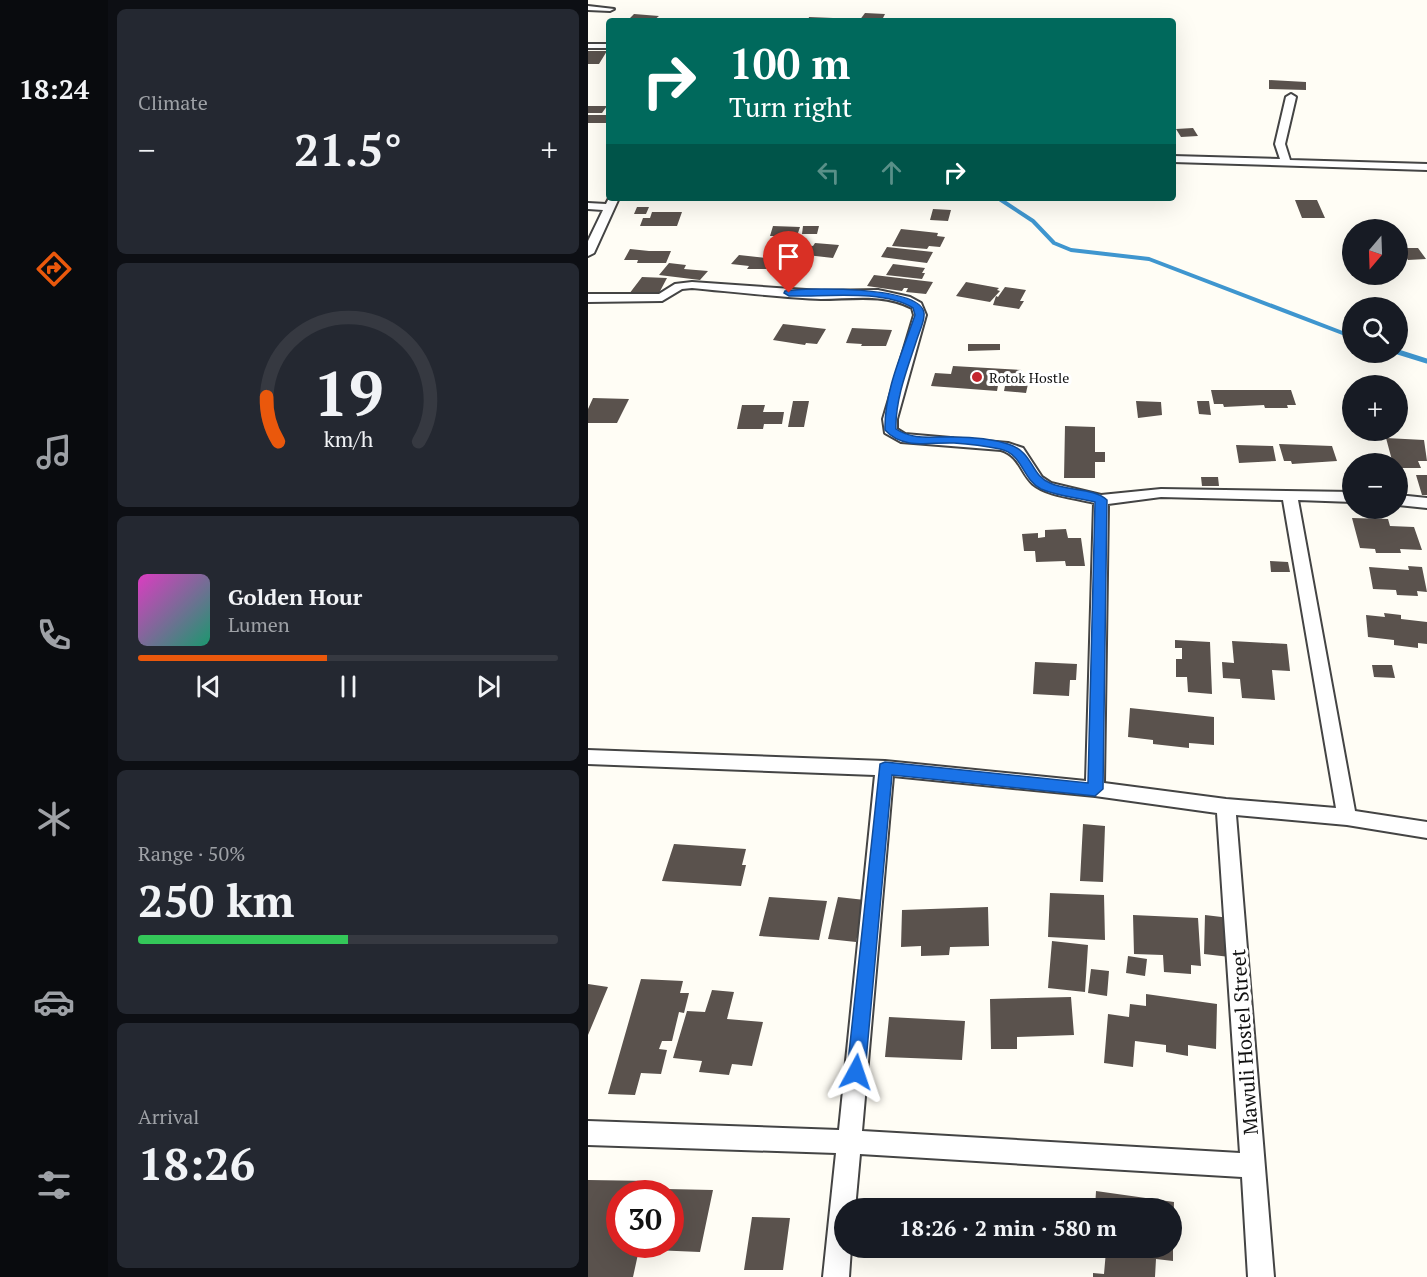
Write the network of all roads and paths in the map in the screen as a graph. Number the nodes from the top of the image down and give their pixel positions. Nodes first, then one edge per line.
1 (588, 8) edge
2 (610, 9) dead end
3 (588, 46) edge
4 (606, 46) edge
5 (1291, 97) dead end
6 (1176, 159) edge
7 (1287, 164) junction
8 (1427, 167) edge
9 (611, 202) edge
10 (588, 206) edge
11 (588, 253) edge
12 (588, 298) edge
13 (1290, 497) junction
14 (1342, 497) edge
15 (1101, 500) junction
16 (1408, 501) edge
17 (1427, 503) edge
18 (588, 757) edge
19 (885, 768) junction
20 (1095, 789) junction
21 (1226, 807) junction
22 (1347, 817) junction
23 (1427, 830) edge
24 (588, 1133) edge
25 (849, 1142) junction
26 (1253, 1166) junction
27 (836, 1277) edge
28 (1261, 1277) edge

1 - 2 street
3 - 4 street
5 - 7 street
6 - 7 street
7 - 8 street
9 - 10 street
9 - 11 street
12 - 15 street
13 - 14 street
13 - 15 street
13 - 22 street
15 - 20 street
16 - 17 street
18 - 19 street
19 - 20 street
19 - 25 street
20 - 21 street
21 - 22 street
21 - 26 street, Mawuli Hostel Street
22 - 23 street
24 - 25 street
25 - 26 street
25 - 27 street
26 - 28 street, Mawuli Hostel Street

